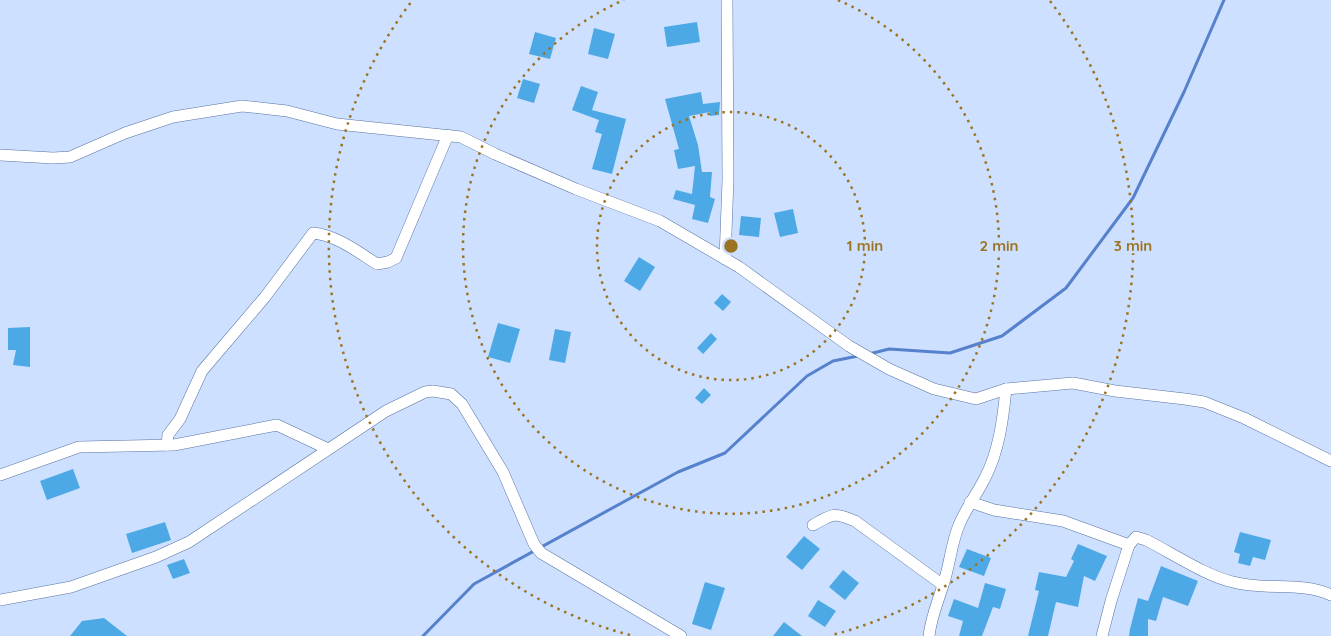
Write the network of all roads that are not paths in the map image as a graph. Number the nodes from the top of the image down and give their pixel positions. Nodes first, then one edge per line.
1 (727, 0) edge
2 (448, 135) junction
3 (0, 155) edge
4 (725, 259) junction
5 (1006, 389) junction
6 (167, 445) junction
7 (328, 449) junction
8 (1331, 461) edge
9 (0, 475) edge
10 (970, 502) junction
11 (813, 525) dead end
12 (1129, 545) junction
13 (943, 585) junction
14 (1331, 595) edge
15 (0, 600) edge
16 (681, 636) edge
17 (929, 636) edge
18 (1102, 636) edge

1 - 4 street
2 - 3 street
2 - 4 street
2 - 6 street
4 - 5 street
5 - 8 street
5 - 10 street
6 - 7 street
6 - 9 street
7 - 15 street
7 - 16 street
10 - 12 street
10 - 13 street
11 - 13 street
12 - 14 street
12 - 18 street
13 - 17 street

